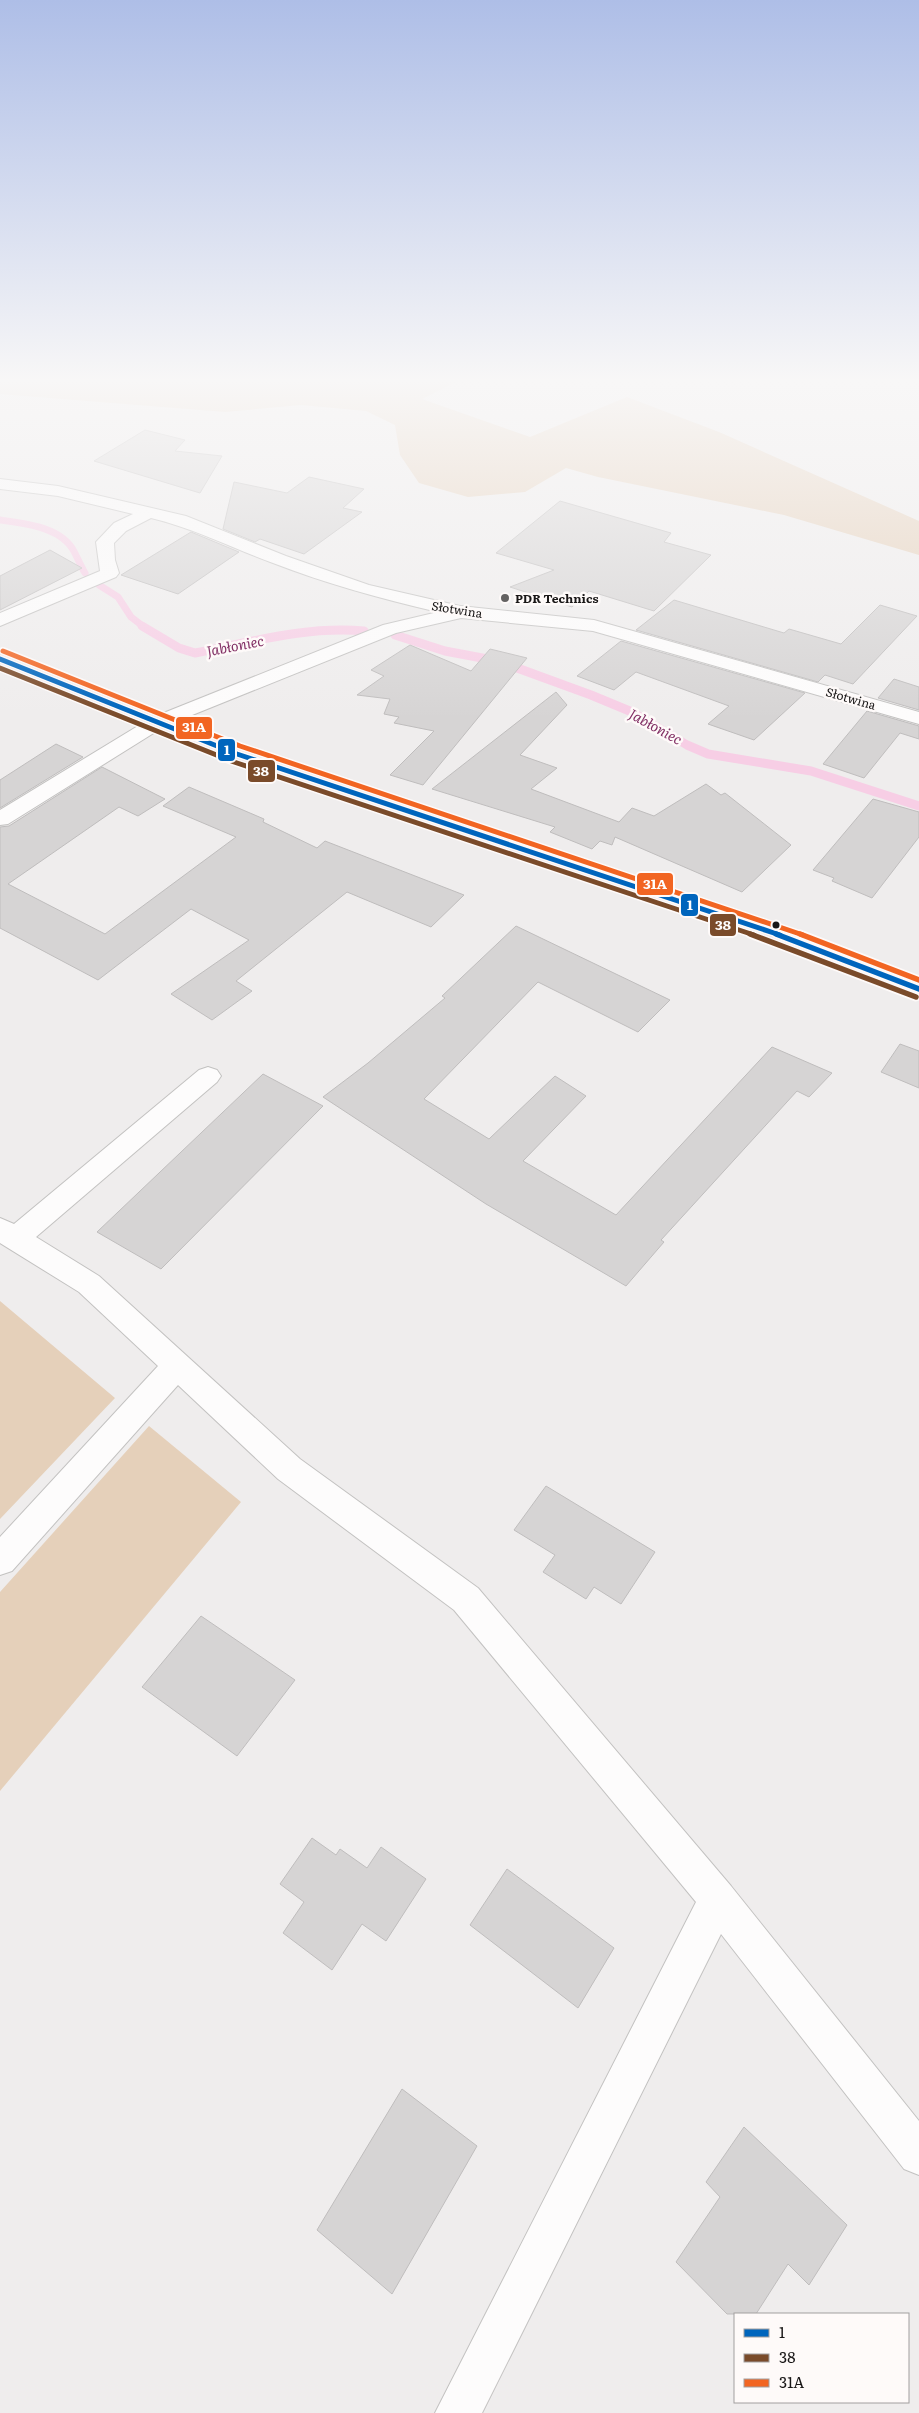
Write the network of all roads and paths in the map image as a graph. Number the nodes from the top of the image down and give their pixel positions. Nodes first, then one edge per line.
1 (69, 494) edge
2 (150, 512) junction
3 (460, 612) junction
4 (0, 620) edge
5 (0, 659) edge
6 (919, 718) edge
7 (158, 722) junction
8 (0, 820) edge
9 (919, 989) edge
10 (208, 1076) dead end
11 (8, 1234) edge
12 (177, 1366) junction
13 (0, 1560) edge
14 (718, 1899) junction
15 (919, 2154) edge
16 (458, 2413) edge

1 - 2 street, Słotwina
2 - 3 street, Słotwina
2 - 4 street
3 - 6 street, Słotwina
3 - 7 street
5 - 7 main road
7 - 8 street
7 - 9 main road
10 - 11 street
11 - 12 street
12 - 13 street
12 - 14 street
14 - 15 street
14 - 16 street

